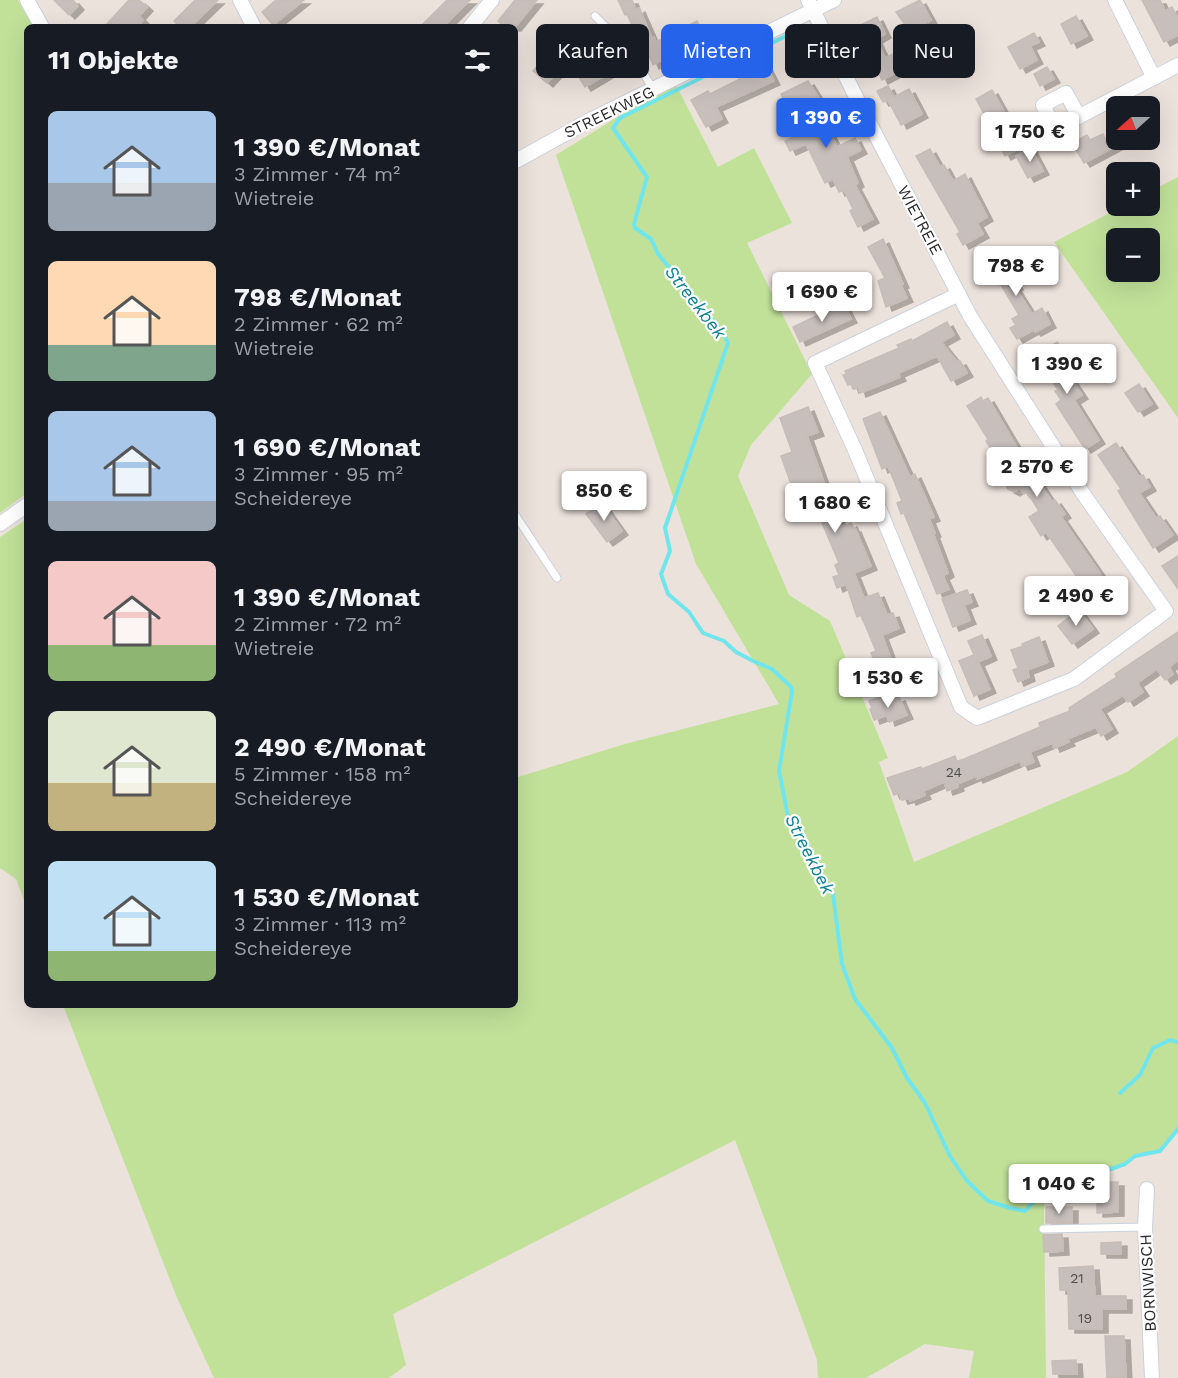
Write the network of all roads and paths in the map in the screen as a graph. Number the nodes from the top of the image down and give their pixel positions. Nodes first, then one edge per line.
1 (27, 0) edge
2 (240, 0) edge
3 (492, 0) edge
4 (834, 0) edge
5 (1115, 0) edge
6 (811, 5) edge
7 (595, 16) dead end
8 (40, 24) edge
9 (252, 24) edge
10 (472, 24) edge
11 (1178, 66) edge
12 (1154, 78) junction
13 (654, 90) junction
14 (1079, 117) dead end
15 (518, 160) edge
16 (958, 294) junction
17 (24, 507) edge
18 (518, 519) edge
19 (0, 524) edge
20 (557, 578) dead end
21 (1147, 1189) dead end
22 (1145, 1227) junction
23 (1043, 1229) dead end
24 (1152, 1378) edge

1 - 8 street
2 - 9 street
3 - 10 street
4 - 6 street, STREEKWEG
5 - 12 street
6 - 13 street, STREEKWEG
6 - 16 street, WIETREIE
7 - 13 lane
11 - 12 street
12 - 14 street
13 - 15 street, STREEKWEG
16 - 16 street, WIETREIE
17 - 19 street
18 - 20 lane
21 - 22 street, BORNWISCH
22 - 23 lane
22 - 24 street, BORNWISCH

